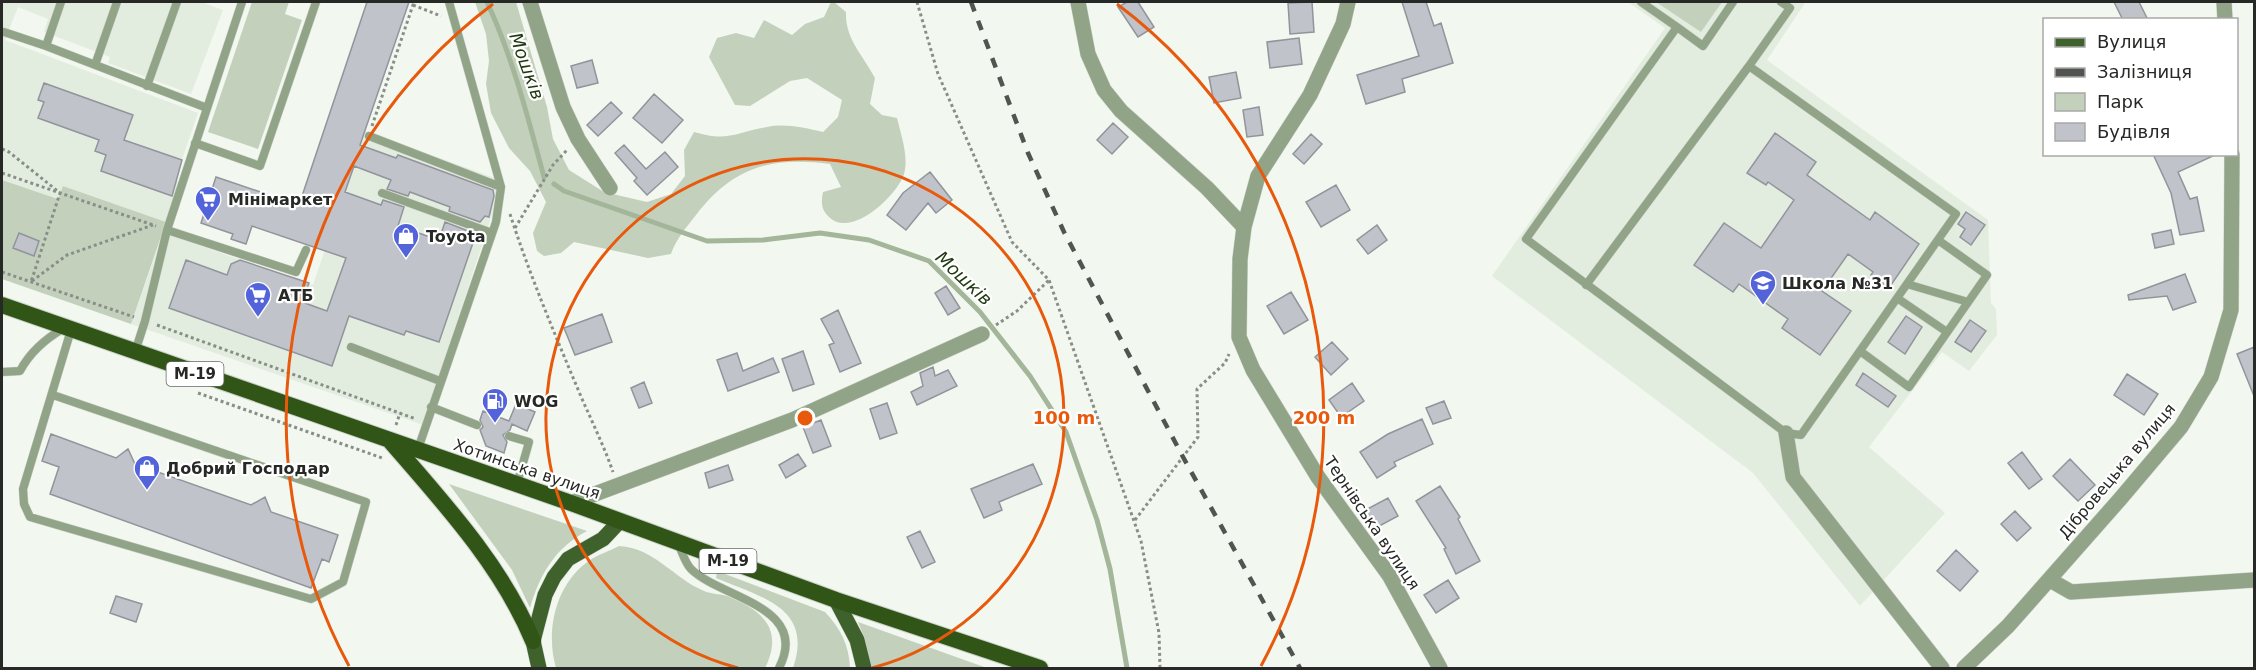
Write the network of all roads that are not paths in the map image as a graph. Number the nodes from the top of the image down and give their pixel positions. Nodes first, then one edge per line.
1 (61, 2) edge
2 (117, 2) edge
3 (177, 2) edge
4 (242, 2) edge
5 (316, 2) edge
6 (448, 2) edge
7 (530, 2) edge
8 (1078, 2) edge
9 (1348, 2) edge
10 (1641, 2) edge
11 (1733, 2) edge
12 (1781, 2) edge
13 (2224, 2) edge
14 (2225, 18) edge
15 (1677, 27) junction
16 (4, 32) dead end
17 (46, 46) junction
18 (95, 65) junction
19 (1749, 66) junction
20 (147, 86) junction
21 (207, 108) junction
22 (369, 136) road end
23 (195, 142) junction
24 (2232, 156) edge
25 (501, 187) junction
26 (610, 188) dead end
27 (382, 192) dead end
28 (1244, 227) junction
29 (167, 230) junction
30 (492, 233) junction
31 (1938, 240) junction
32 (306, 250) dead end
33 (1907, 284) junction
34 (1586, 285) junction
35 (1897, 298) junction
36 (1968, 302) junction
37 (2, 305) edge
38 (68, 329) junction
39 (1947, 332) junction
40 (982, 334) dead end
41 (351, 347) dead end
42 (1860, 351) junction
43 (134, 353) junction
44 (2, 372) edge
45 (440, 381) junction
46 (53, 395) junction
47 (431, 407) junction
48 (477, 424) dead end
49 (1786, 433) junction
50 (509, 436) dead end
51 (390, 441) junction
52 (417, 450) junction
53 (517, 484) junction
54 (571, 503) junction
55 (620, 521) junction
56 (677, 543) junction
57 (2050, 580) junction
58 (2254, 580) edge
59 (836, 600) junction
60 (533, 640) junction
61 (540, 669) edge
62 (779, 669) edge
63 (864, 669) edge
64 (1040, 669) edge
65 (1440, 669) edge
66 (1942, 669) edge
67 (1964, 669) edge

1 - 17 lane
2 - 18 lane
3 - 20 lane
4 - 21 lane
5 - 23 lane
6 - 25 lane
7 - 26 street
8 - 28 street
9 - 28 street, Тернівська вулиця
10 - 15 lane
11 - 15 lane
12 - 19 lane
13 - 14 street
15 - 34 lane
16 - 17 lane
17 - 18 lane
18 - 20 lane
19 - 31 lane
19 - 34 lane
20 - 21 lane
21 - 23 lane
22 - 25 lane
23 - 29 lane
24 - 57 street, Дібровецька вулиця
25 - 30 lane
27 - 30 lane
28 - 65 street, Тернівська вулиця
29 - 32 lane
29 - 43 lane
30 - 45 lane
31 - 33 lane
31 - 36 lane
33 - 35 lane
33 - 36 lane
34 - 49 lane
35 - 39 lane
35 - 42 lane
36 - 39 lane
37 - 38 highway, Хотинська вулиця / М-19
38 - 43 highway, Хотинська вулиця / М-19
38 - 44 lane
38 - 46 lane
39 - 42 lane
40 - 54 street
41 - 45 lane
42 - 49 lane
43 - 51 highway, Хотинська вулиця / М-19
45 - 47 lane
46 - 46 lane
47 - 48 lane
47 - 52 lane
49 - 66 street
50 - 53 lane
51 - 52 highway, Хотинська вулиця / М-19
51 - 60 highway
52 - 53 highway, Хотинська вулиця / М-19
53 - 54 highway, Хотинська вулиця / М-19
54 - 55 highway, Хотинська вулиця / М-19
55 - 56 highway, Хотинська вулиця / М-19
55 - 60 main road
56 - 59 highway, Хотинська вулиця / М-19
56 - 62 lane
57 - 58 street
57 - 67 street, Дібровецька вулиця
59 - 63 main road
59 - 64 highway, Хотинська вулиця / М-19
60 - 61 main road

